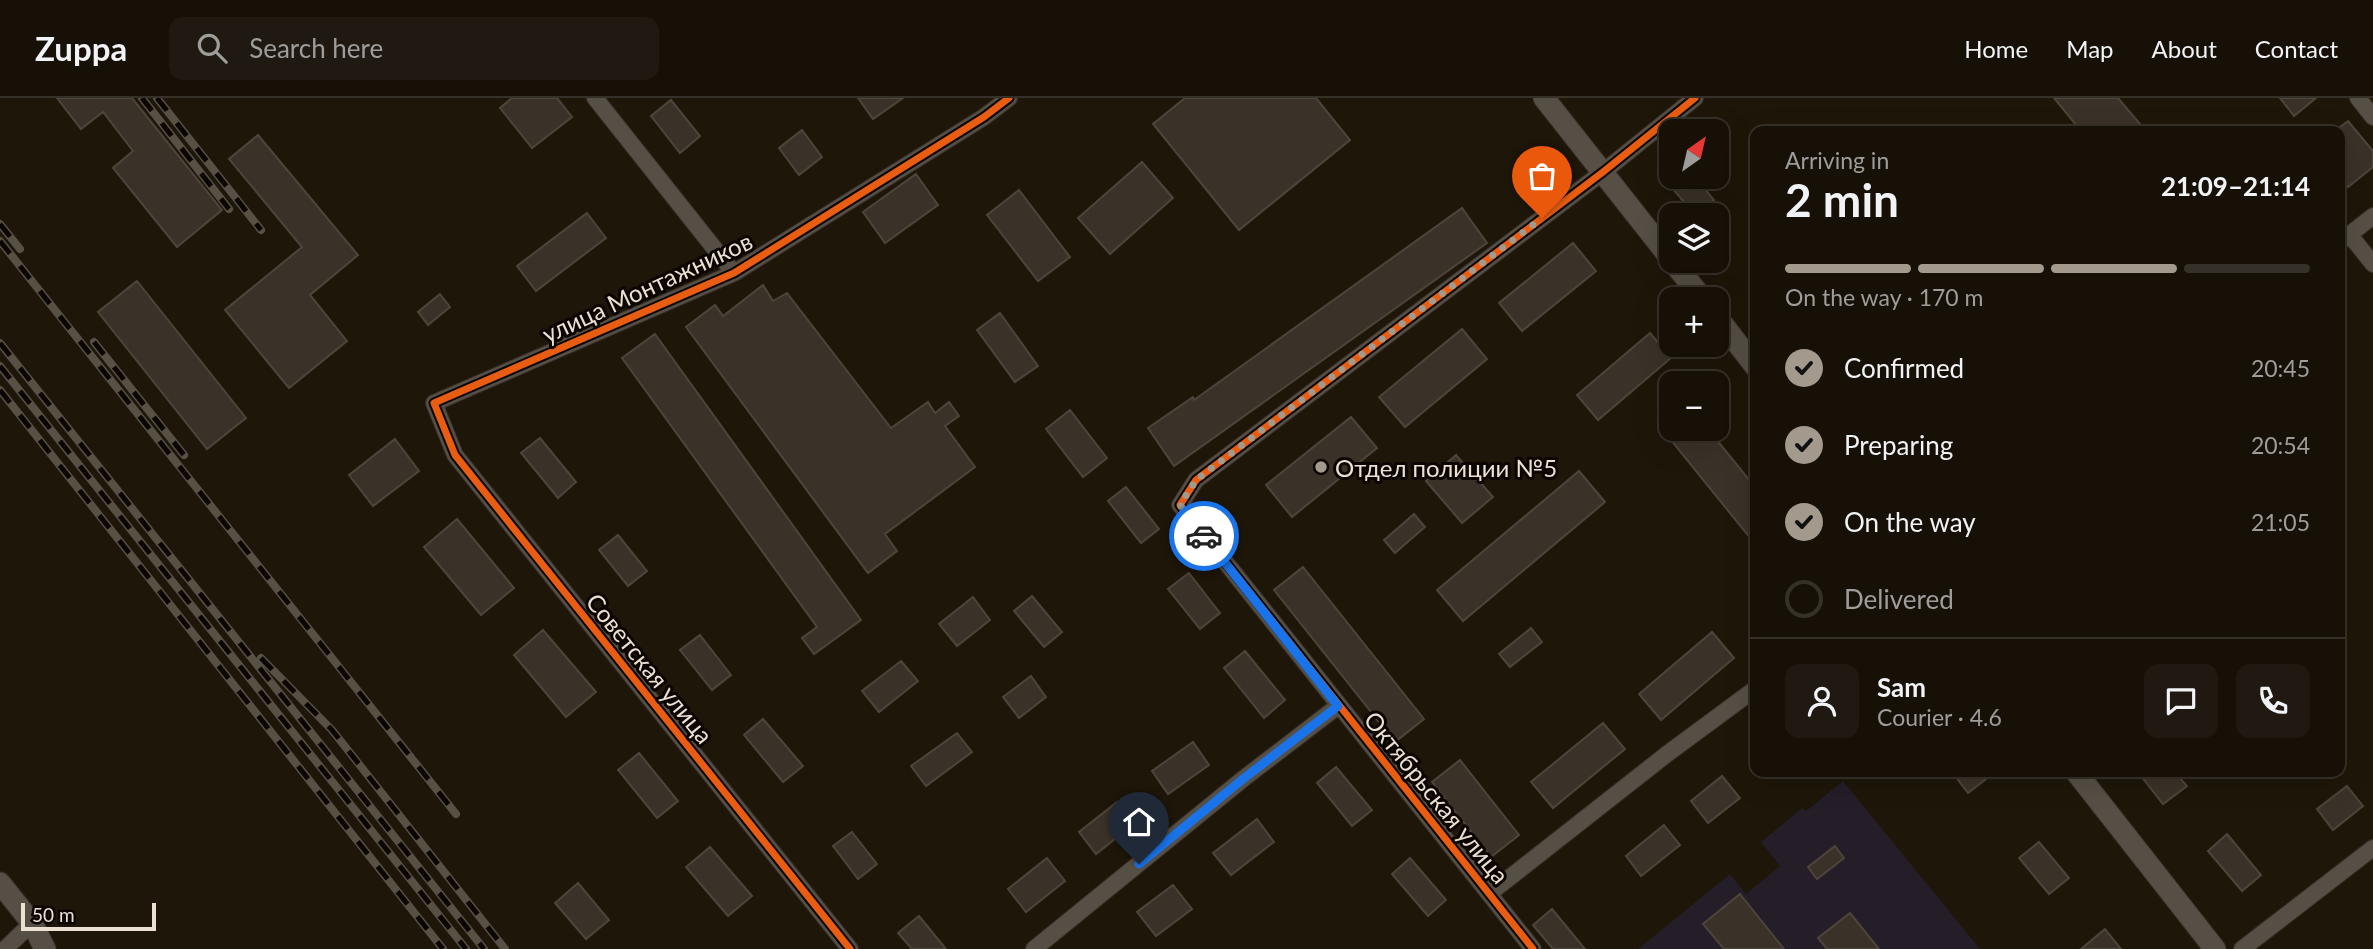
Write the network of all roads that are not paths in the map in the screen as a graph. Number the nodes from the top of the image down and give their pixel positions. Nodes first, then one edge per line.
1 (595, 98) edge
2 (1009, 98) edge
3 (1544, 98) edge
4 (1695, 98) edge
5 (2358, 98) edge
6 (2373, 117) edge
7 (1602, 172) junction
8 (2373, 216) edge
9 (2345, 237) edge
10 (2345, 239) edge
11 (1659, 244) edge
12 (2373, 264) edge
13 (1682, 273) edge
14 (734, 274) junction
15 (1693, 287) edge
16 (1729, 332) edge
17 (1750, 360) edge
18 (433, 403) joint
19 (1750, 693) edge
20 (1338, 706) junction
21 (2080, 777) edge
22 (2373, 848) edge
23 (0, 883) edge
24 (1490, 893) junction
25 (32, 923) junction
26 (5, 949) edge
27 (45, 949) edge
28 (850, 949) edge
29 (1034, 949) edge
30 (1533, 949) edge
31 (2216, 949) edge
32 (2242, 949) edge

1 - 14 street
2 - 14 street, улица Монтажников
3 - 7 street
4 - 7 street
5 - 6 street
7 - 11 street
7 - 20 street, Октябрьская улица
8 - 9 street
10 - 12 street
13 - 15 street
14 - 18 street, улица Монтажников
16 - 17 street
18 - 28 street, Советская улица
19 - 24 street, Октябрьская улица
20 - 24 street, Октябрьская улица
20 - 29 street
21 - 31 street
22 - 32 street
23 - 25 street
24 - 30 street, Октябрьская улица
25 - 26 street
25 - 27 street

